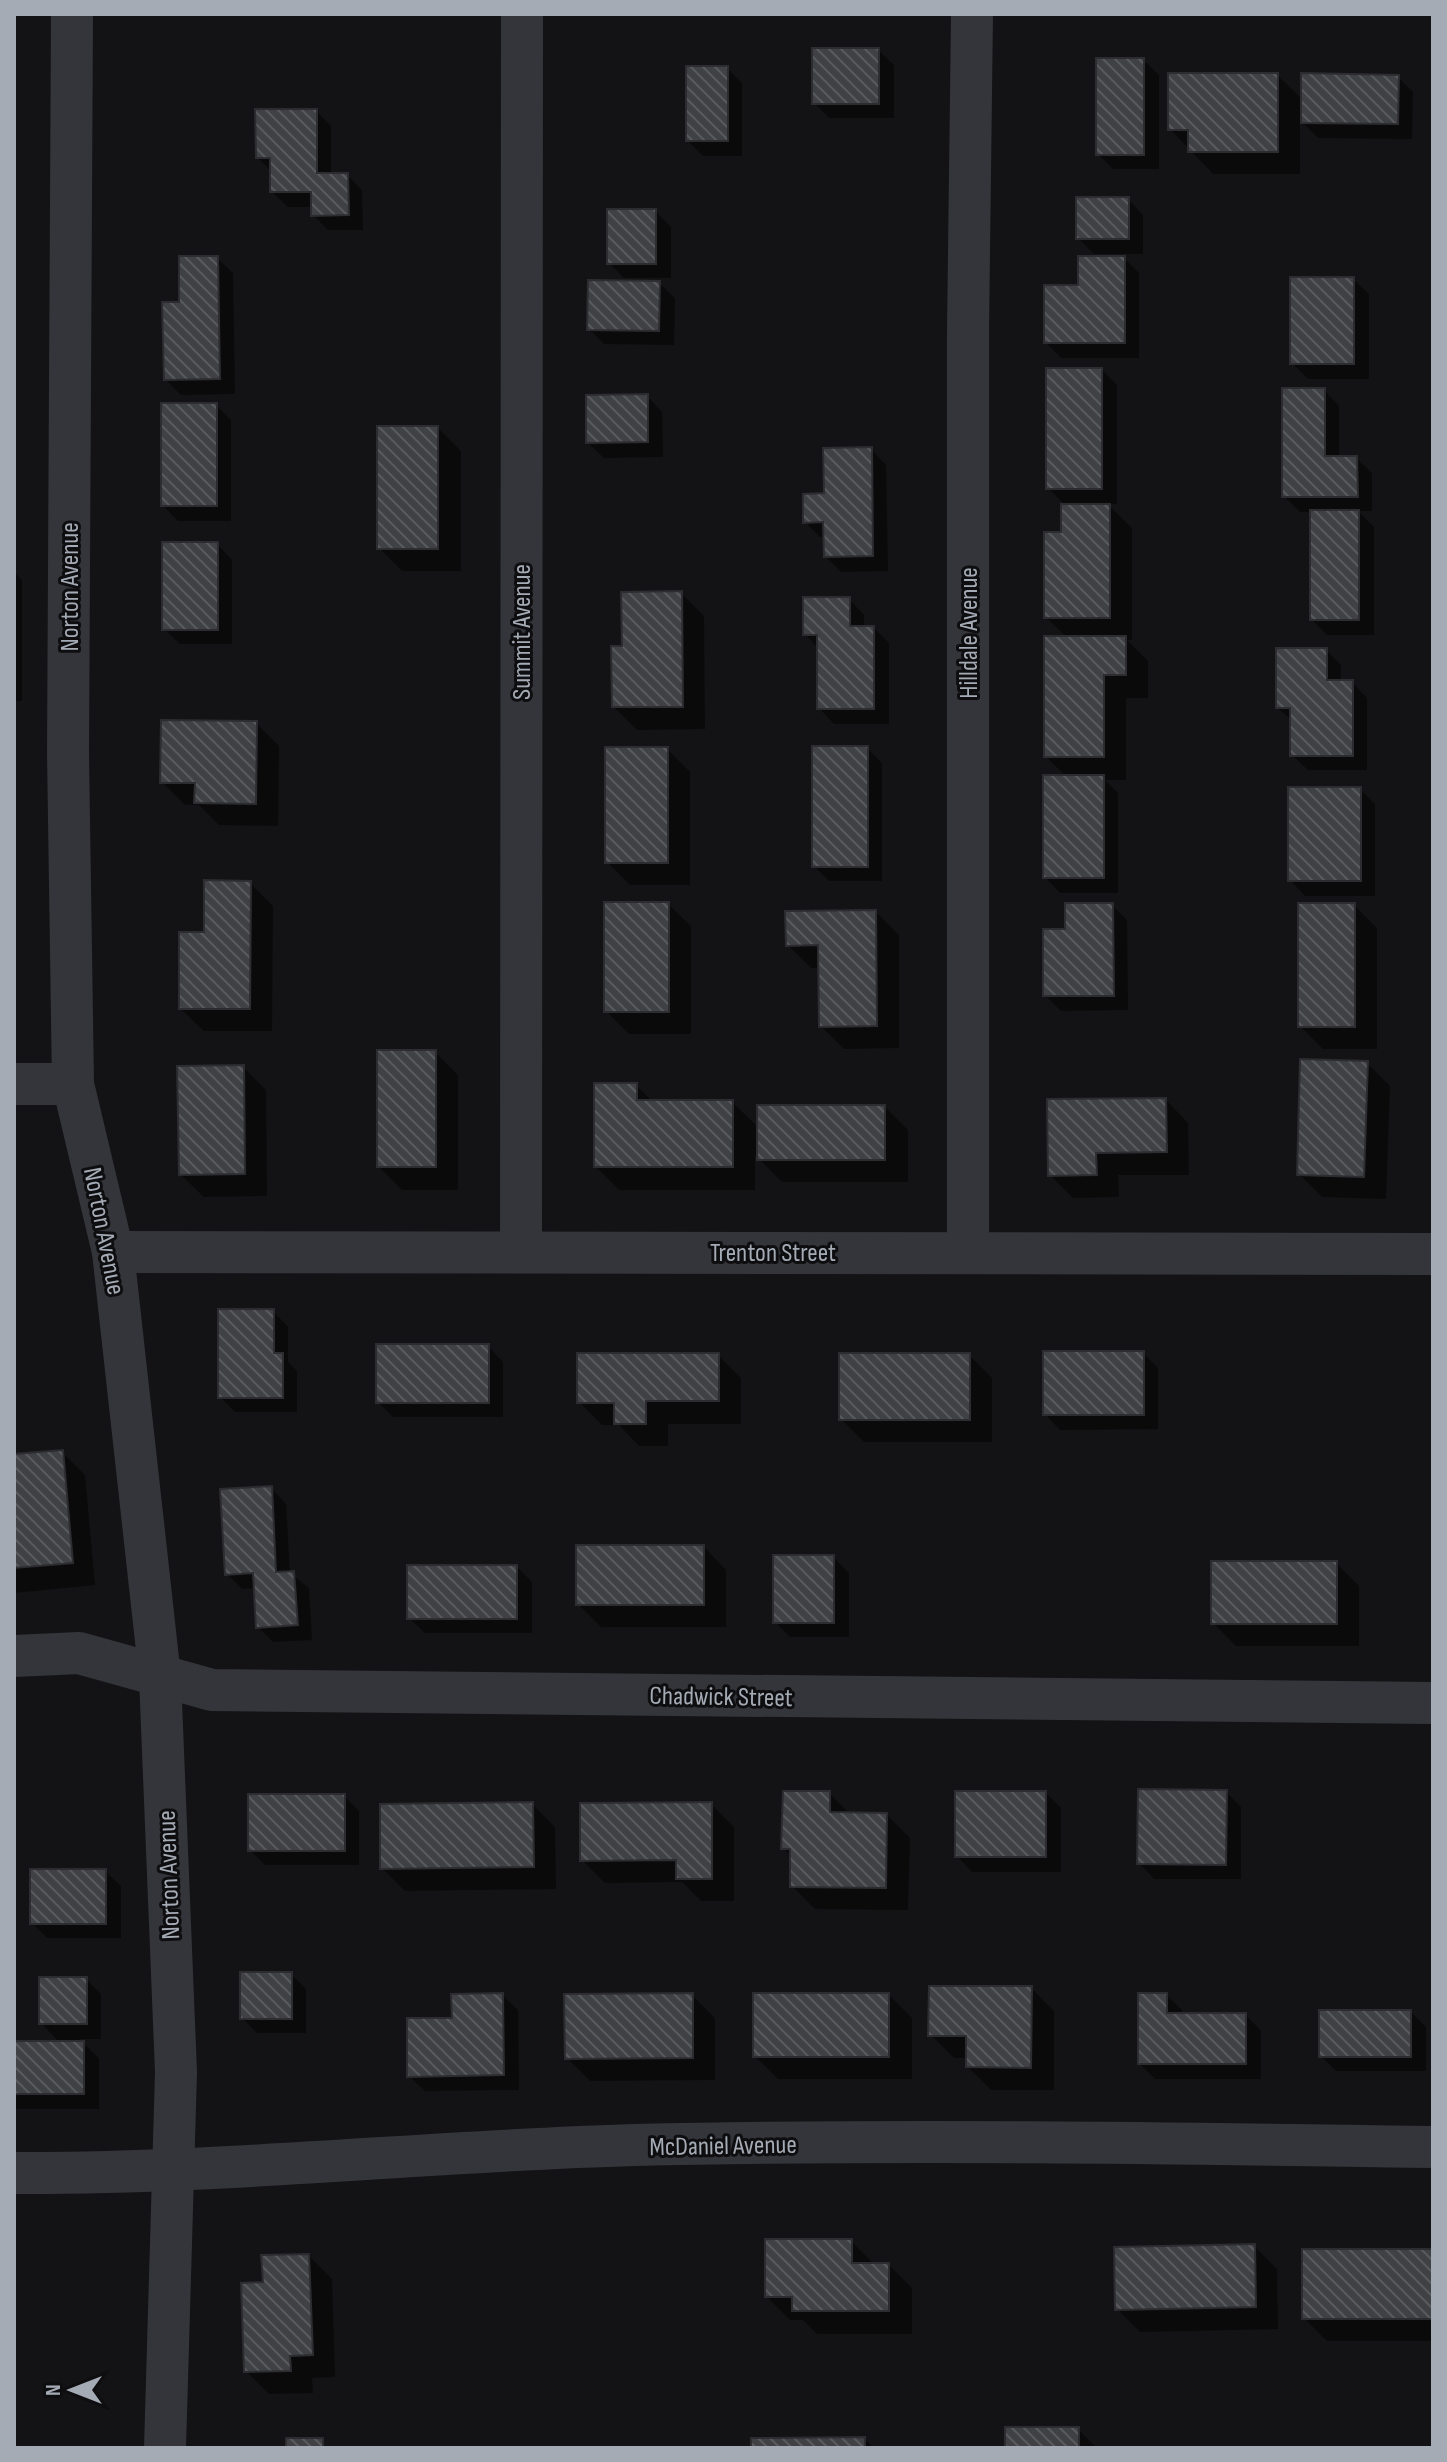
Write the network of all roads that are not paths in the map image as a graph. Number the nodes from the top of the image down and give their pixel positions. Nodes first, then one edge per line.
1 (72, 14) edge
2 (522, 14) edge
3 (972, 14) edge
4 (14, 1084) edge
5 (73, 1084) junction
6 (521, 1250) junction
7 (113, 1252) junction
8 (968, 1253) junction
9 (1433, 1254) edge
10 (14, 1656) edge
11 (160, 1677) junction
12 (1433, 1703) edge
13 (1433, 2147) edge
14 (174, 2170) junction
15 (14, 2173) edge
16 (165, 2448) edge

1 - 5 street, Norton Avenue
2 - 6 street, Summit Avenue
3 - 8 street, Hilldale Avenue
4 - 5 street
5 - 7 street, Norton Avenue
6 - 7 street, Trenton Street
6 - 8 street, Trenton Street
7 - 11 street, Norton Avenue
8 - 9 street, Trenton Street
10 - 11 street, Chadwick Street
11 - 12 street, Chadwick Street
11 - 14 street, Norton Avenue
13 - 14 street, McDaniel Avenue
14 - 15 street, McDaniel Avenue
14 - 16 street, Norton Avenue

